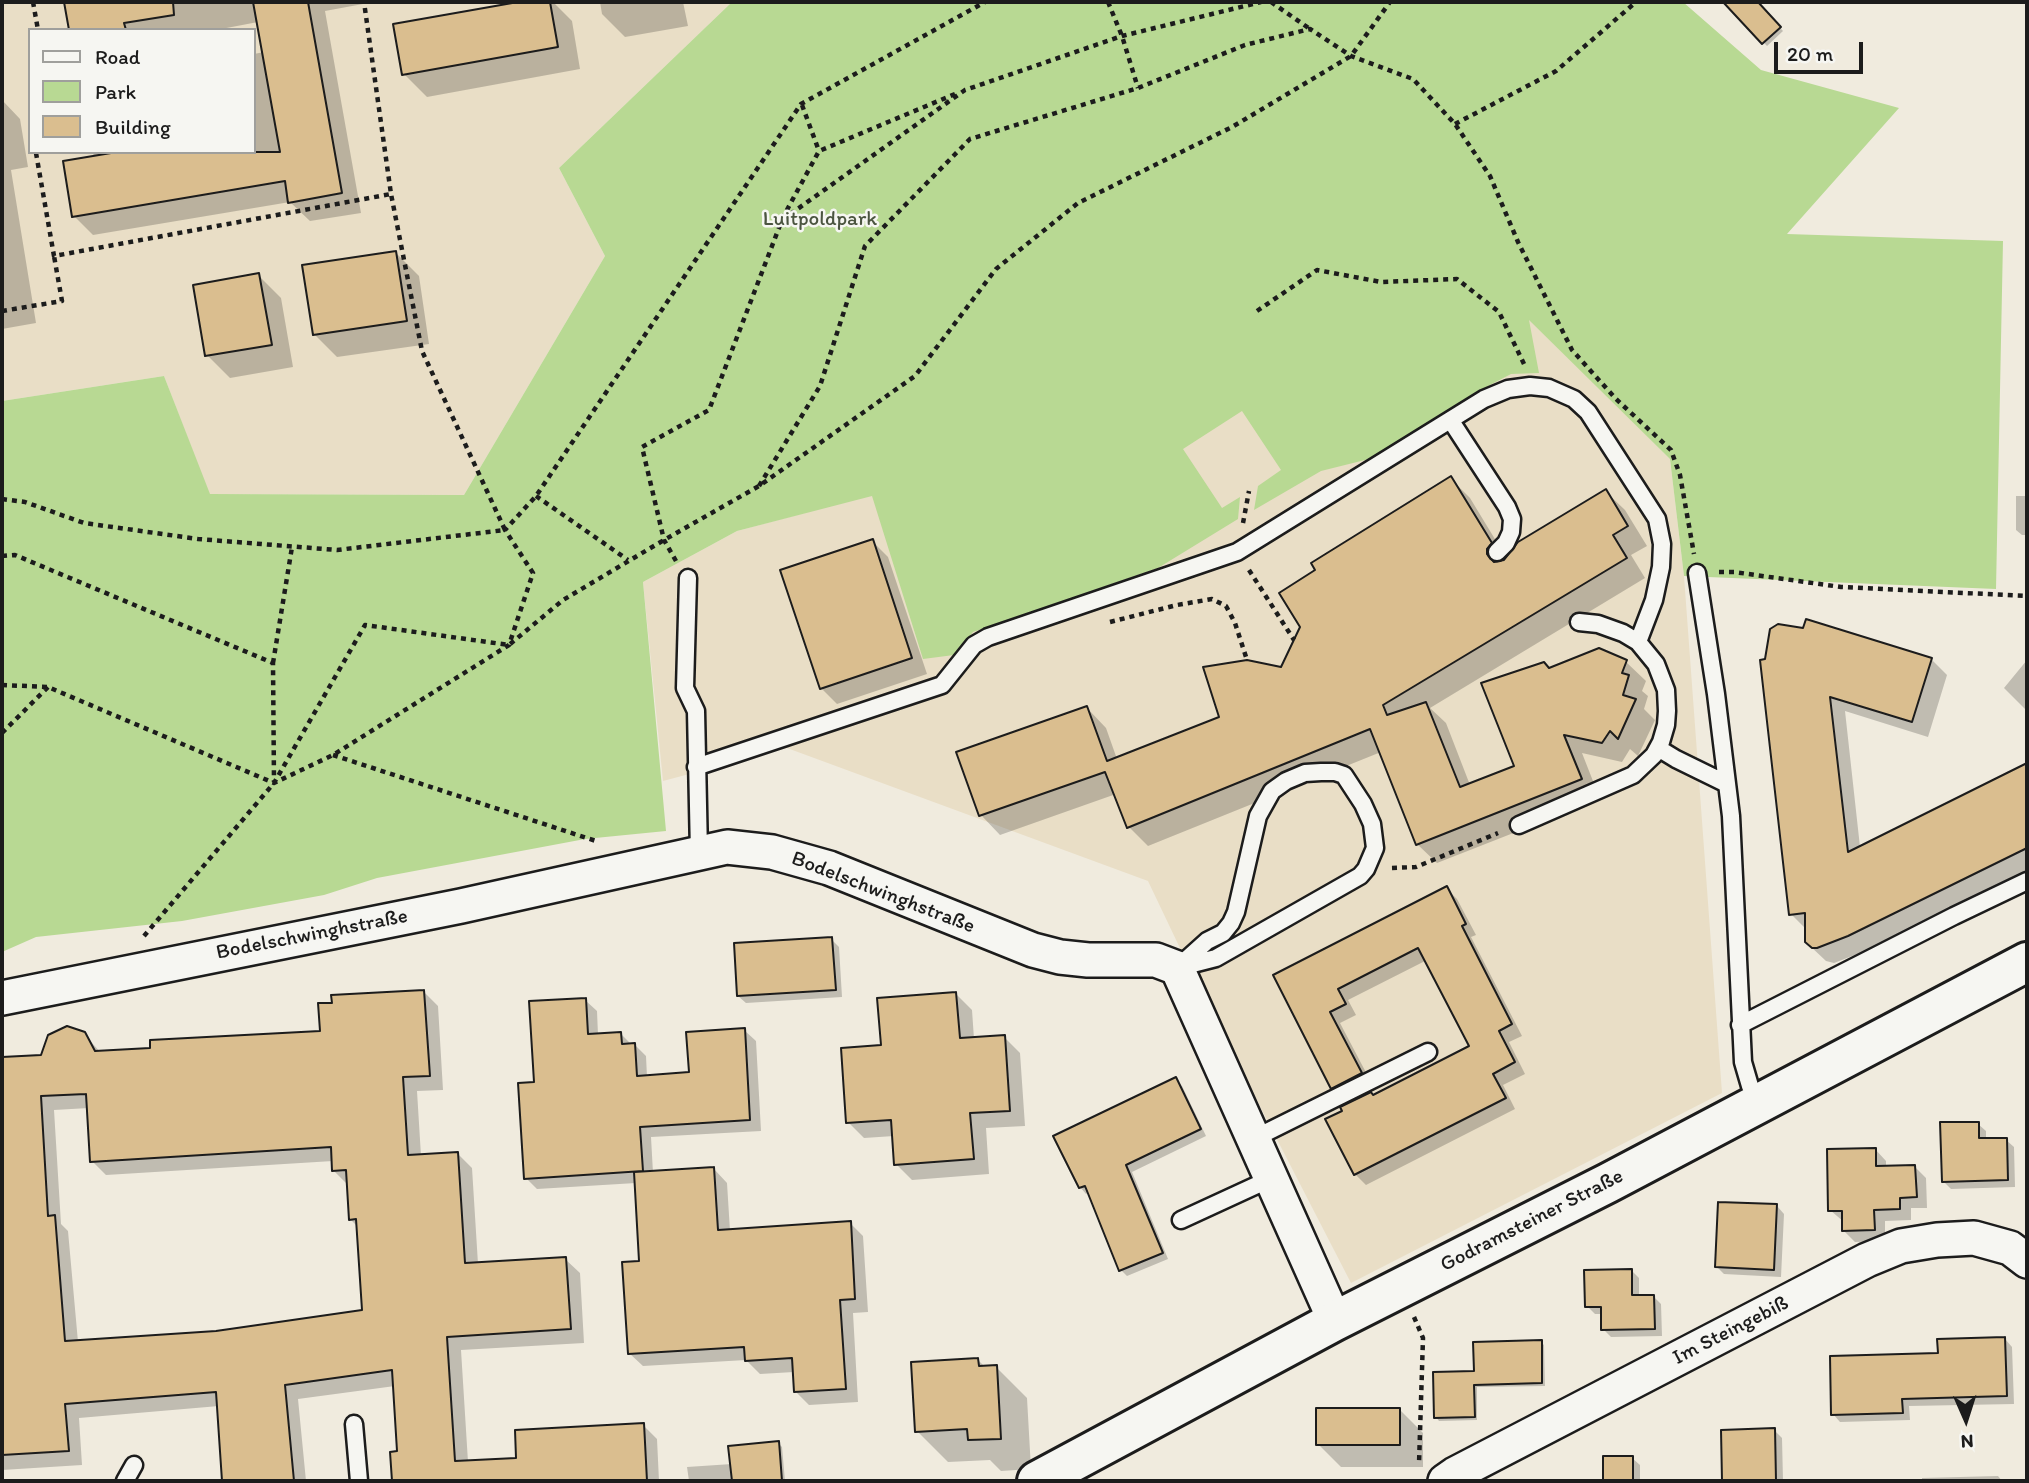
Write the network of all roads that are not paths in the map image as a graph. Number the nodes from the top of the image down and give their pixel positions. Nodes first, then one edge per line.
1 (1451, 421) junction
2 (1497, 552) dead end
3 (1698, 573) road end
4 (688, 578) dead end
5 (1579, 622) dead end
6 (1638, 642) junction
7 (1658, 748) junction
8 (696, 767) junction
9 (1727, 784) junction
10 (1519, 825) road end
11 (713, 850) junction
12 (2027, 881) edge
13 (1236, 912) junction
14 (1265, 931) junction
15 (2027, 962) edge
16 (1177, 968) junction
17 (2, 998) edge
18 (1740, 1025) junction
19 (1427, 1052) dead end
20 (1761, 1102) junction
21 (1253, 1139) junction
22 (1270, 1179) junction
23 (1181, 1220) dead end
24 (2027, 1261) edge
25 (1335, 1321) junction
26 (354, 1423) dead end
27 (134, 1465) dead end
28 (1432, 1476) edge
29 (125, 1481) edge
30 (359, 1481) edge
31 (1037, 1481) edge

1 - 2 lane
1 - 6 lane
1 - 8 lane
3 - 9 lane
4 - 8 lane
5 - 6 lane
6 - 7 lane
7 - 9 lane
7 - 10 lane
8 - 11 lane
9 - 18 lane
11 - 16 street, Bodelschwinghstraße
11 - 17 street, Bodelschwinghstraße
12 - 18 lane
13 - 14 lane
13 - 14 lane
13 - 16 lane
14 - 16 lane
15 - 20 street, Godramsteiner Straße
16 - 21 street
18 - 20 lane
19 - 21 lane
20 - 25 street, Godramsteiner Straße
21 - 22 street
22 - 23 lane
22 - 25 street
24 - 28 street, Im Steingebiß
25 - 31 street, Godramsteiner Straße
26 - 30 lane
27 - 29 lane

